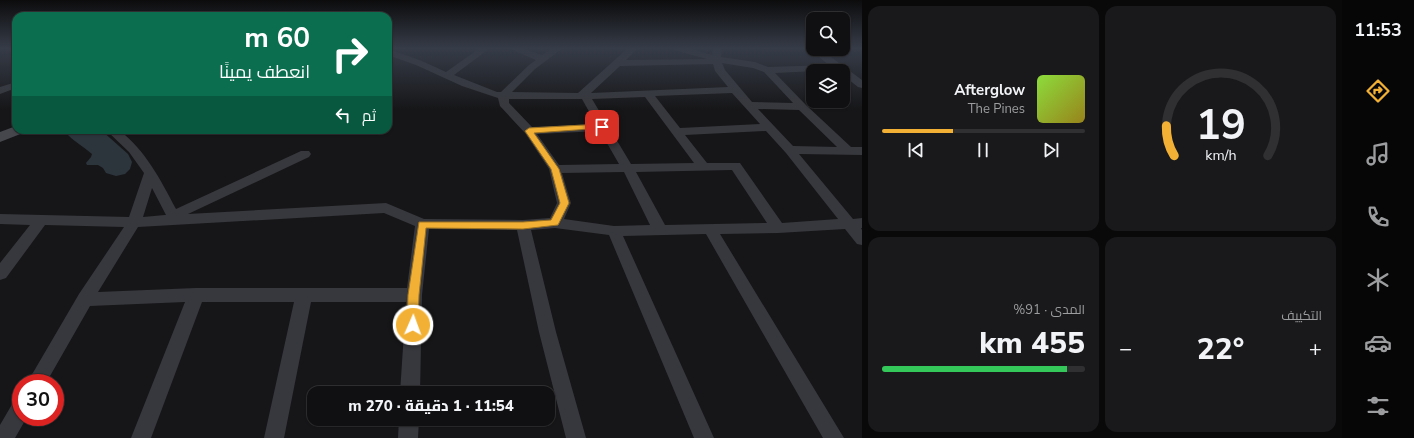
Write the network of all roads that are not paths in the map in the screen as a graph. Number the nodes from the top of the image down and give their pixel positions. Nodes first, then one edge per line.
1 (431, 68) edge
2 (457, 68) edge
3 (531, 68) edge
4 (611, 68) edge
5 (719, 68) edge
6 (764, 68) edge
7 (804, 68) edge
8 (767, 70) junction
9 (448, 75) junction
10 (850, 76) edge
11 (862, 85) edge
12 (12, 86) edge
13 (734, 90) junction
14 (0, 91) edge
15 (648, 94) junction
16 (503, 96) junction
17 (583, 96) junction
18 (750, 105) junction
19 (802, 107) junction
20 (12, 123) edge
21 (602, 127) junction
22 (769, 127) junction
23 (0, 128) edge
24 (529, 131) junction
25 (676, 132) junction
26 (12, 133) edge
27 (118, 134) edge
28 (0, 138) edge
29 (790, 150) junction
30 (848, 151) junction
31 (862, 151) edge
32 (306, 154) dead end
33 (703, 166) junction
34 (626, 168) junction
35 (555, 169) junction
36 (150, 173) junction
37 (174, 218) junction
38 (0, 219) edge
39 (41, 220) junction
40 (134, 222) junction
41 (554, 223) junction
42 (847, 223) junction
43 (862, 223) edge
44 (422, 224) junction
45 (523, 225) junction
46 (778, 228) junction
47 (710, 229) junction
48 (660, 230) junction
49 (614, 231) junction
50 (862, 240) edge
51 (0, 274) edge
52 (196, 295) junction
53 (304, 295) junction
54 (414, 295) junction
55 (85, 299) junction
56 (41, 374) edge
57 (410, 386) edge
58 (12, 424) edge
59 (409, 426) edge
60 (4, 438) edge
61 (141, 438) edge
62 (274, 438) edge
63 (408, 438) edge
64 (576, 438) edge
65 (704, 438) edge
66 (834, 438) edge

1 - 9 street
2 - 9 street
3 - 16 street
4 - 17 street
5 - 13 street
6 - 8 street
7 - 8 street
8 - 19 street
9 - 16 street
10 - 11 street
12 - 14 street
13 - 15 street
13 - 18 street
15 - 17 street
15 - 25 street
16 - 17 street
16 - 24 street
17 - 21 street
18 - 19 street
18 - 22 street
19 - 30 street
20 - 23 street
21 - 24 street
21 - 34 street
22 - 25 street
22 - 29 street
24 - 35 street
25 - 33 street
26 - 28 street
27 - 36 street
29 - 30 street
29 - 42 street
30 - 31 street
32 - 37 street
33 - 34 street
33 - 46 street
34 - 35 street
34 - 48 street
35 - 41 street
36 - 37 street
36 - 40 street
37 - 40 street
37 - 44 street
38 - 39 street
39 - 40 street
39 - 51 street
40 - 55 street
41 - 45 street
41 - 49 street
42 - 43 street
42 - 46 street
42 - 50 street
44 - 45 street
44 - 54 street
45 - 64 street
46 - 47 street
47 - 48 street
47 - 66 street
48 - 49 street
49 - 65 street
52 - 53 street
52 - 55 street
52 - 61 street
53 - 54 street
53 - 62 street
54 - 57 street
55 - 56 street
58 - 60 street
59 - 63 street

